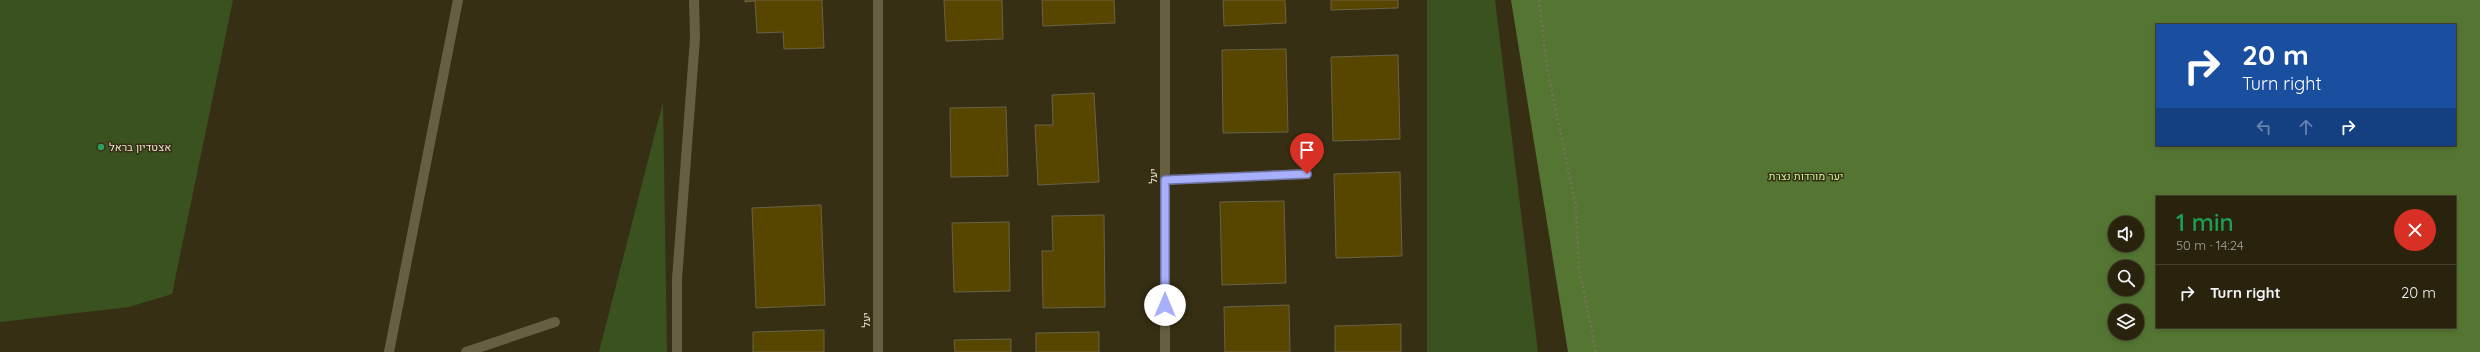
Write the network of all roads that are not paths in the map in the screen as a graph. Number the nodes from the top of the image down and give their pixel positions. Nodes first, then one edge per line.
1 (458, 0) edge
2 (694, 0) edge
3 (878, 0) edge
4 (1165, 0) edge
5 (1307, 174) dead end
6 (1165, 180) junction
7 (555, 322) dead end
8 (389, 352) edge
9 (466, 352) edge
10 (677, 352) edge
11 (878, 352) edge
12 (1165, 352) edge

1 - 8 street
2 - 10 street
3 - 11 street, יעל
4 - 6 street, יעל
5 - 6 street
6 - 12 street, יעל
7 - 9 street

